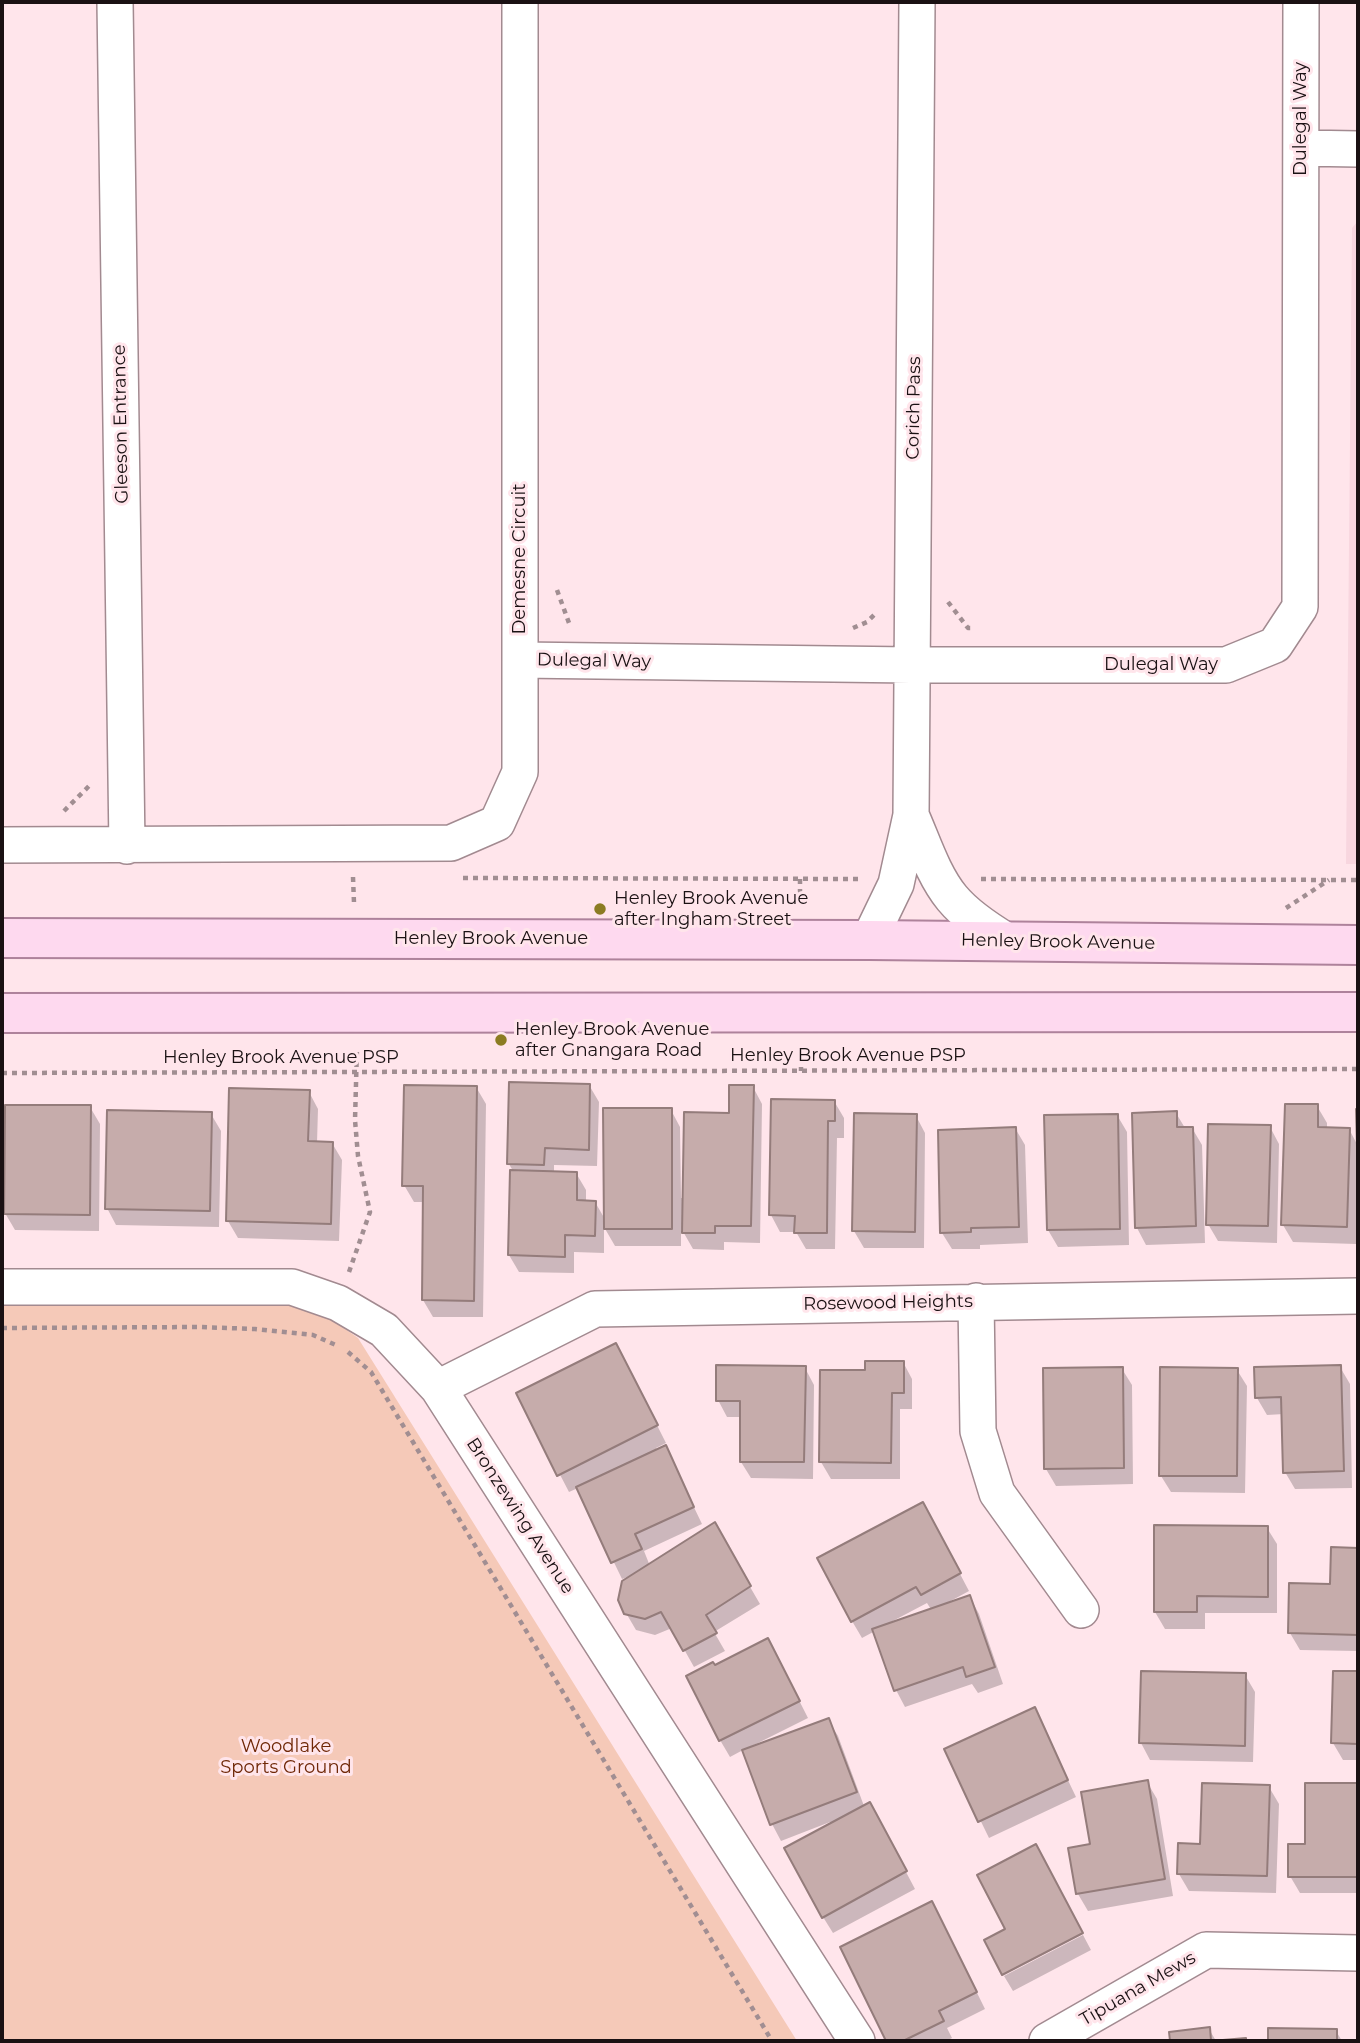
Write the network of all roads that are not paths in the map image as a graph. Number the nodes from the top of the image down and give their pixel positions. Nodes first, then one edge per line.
1 (115, 2) edge
2 (520, 2) edge
3 (917, 2) edge
4 (1301, 2) edge
5 (1301, 148) junction
6 (1358, 149) edge
7 (520, 660) junction
8 (911, 665) junction
9 (911, 815) junction
10 (2, 845) edge
11 (127, 846) junction
12 (2, 938) edge
13 (869, 940) junction
14 (1007, 941) junction
15 (1358, 945) edge
16 (1358, 1012) edge
17 (2, 1013) edge
18 (2, 1287) edge
19 (1358, 1296) edge
20 (976, 1301) junction
21 (438, 1388) junction
22 (1081, 1610) dead end
23 (1358, 1953) edge
24 (858, 2041) edge
25 (1047, 2041) edge

1 - 11 street, Gleeson Entrance
2 - 7 street, Demesne Circuit
3 - 8 street, Corich Pass
4 - 5 street, Dulegal Way
5 - 6 street
5 - 8 street, Dulegal Way
7 - 8 street, Dulegal Way
7 - 11 street, Demesne Circuit
8 - 9 street, Corich Pass
9 - 13 street, Corich Pass
9 - 14 street, Corich Pass
10 - 11 street, Demesne Circuit
12 - 13 main road, Henley Brook Avenue
13 - 14 main road, Henley Brook Avenue
14 - 15 main road, Henley Brook Avenue
16 - 17 main road
18 - 21 street, Bronzewing Avenue
19 - 20 street, Rosewood Heights
20 - 21 street, Rosewood Heights
20 - 22 street
21 - 24 street, Bronzewing Avenue
23 - 25 street, Tipuana Mews

